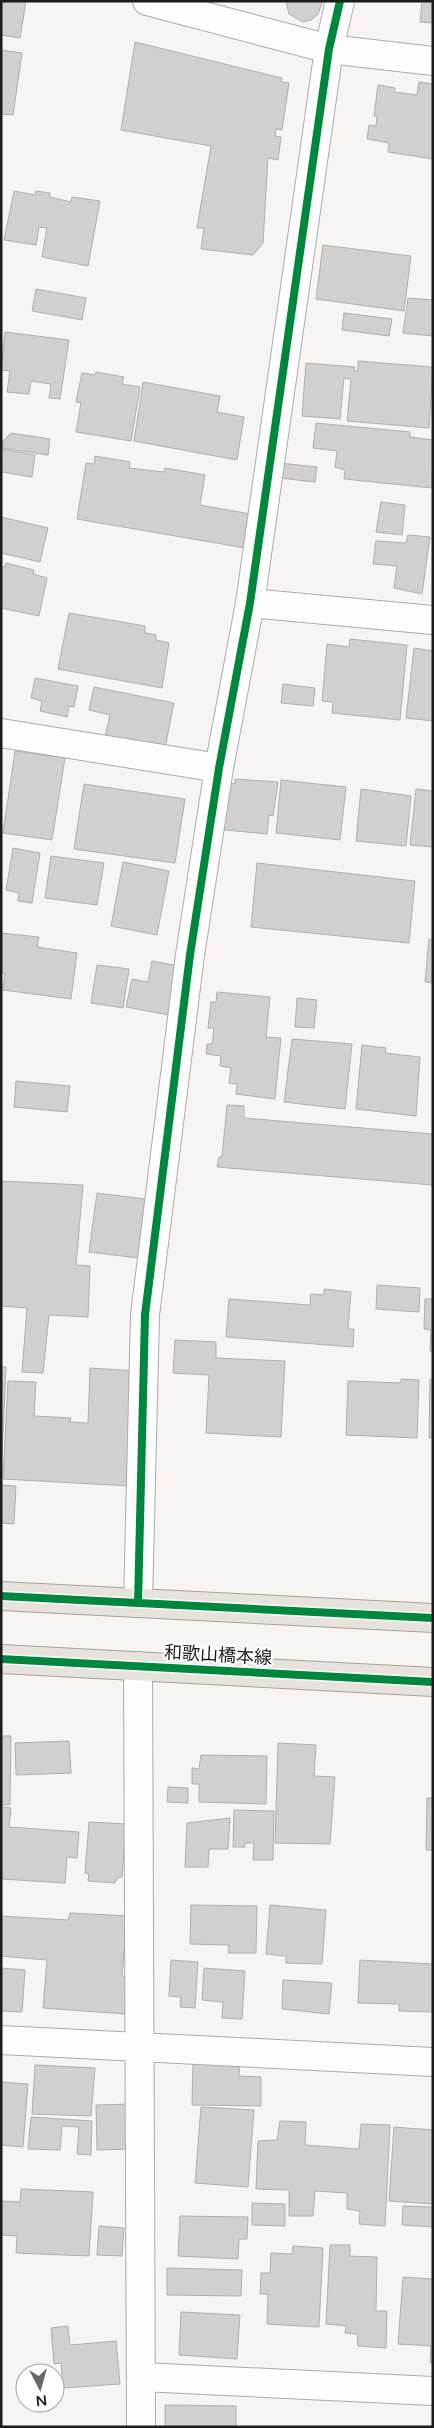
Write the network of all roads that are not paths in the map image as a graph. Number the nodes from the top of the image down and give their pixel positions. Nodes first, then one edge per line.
1 (147, 1) edge
2 (340, 1) edge
3 (329, 49) junction
4 (433, 61) edge
5 (250, 603) junction
6 (433, 620) edge
7 (1, 733) edge
8 (219, 768) junction
9 (1, 1596) edge
10 (138, 1603) junction
11 (433, 1618) edge
12 (1, 1659) edge
13 (138, 1666) junction
14 (433, 1682) edge
15 (1, 2040) edge
16 (140, 2047) junction
17 (433, 2062) edge
18 (142, 2377) junction
19 (433, 2391) edge
20 (141, 2427) edge

1 - 3 street
2 - 3 street
3 - 4 street
3 - 5 street
5 - 6 street
5 - 8 street
7 - 8 street
8 - 10 street
9 - 10 main road
10 - 11 main road
12 - 13 main road, 和歌山橋本線
13 - 14 main road, 和歌山橋本線
13 - 16 street
15 - 16 street
16 - 17 street
16 - 18 street
18 - 19 street
18 - 20 street

